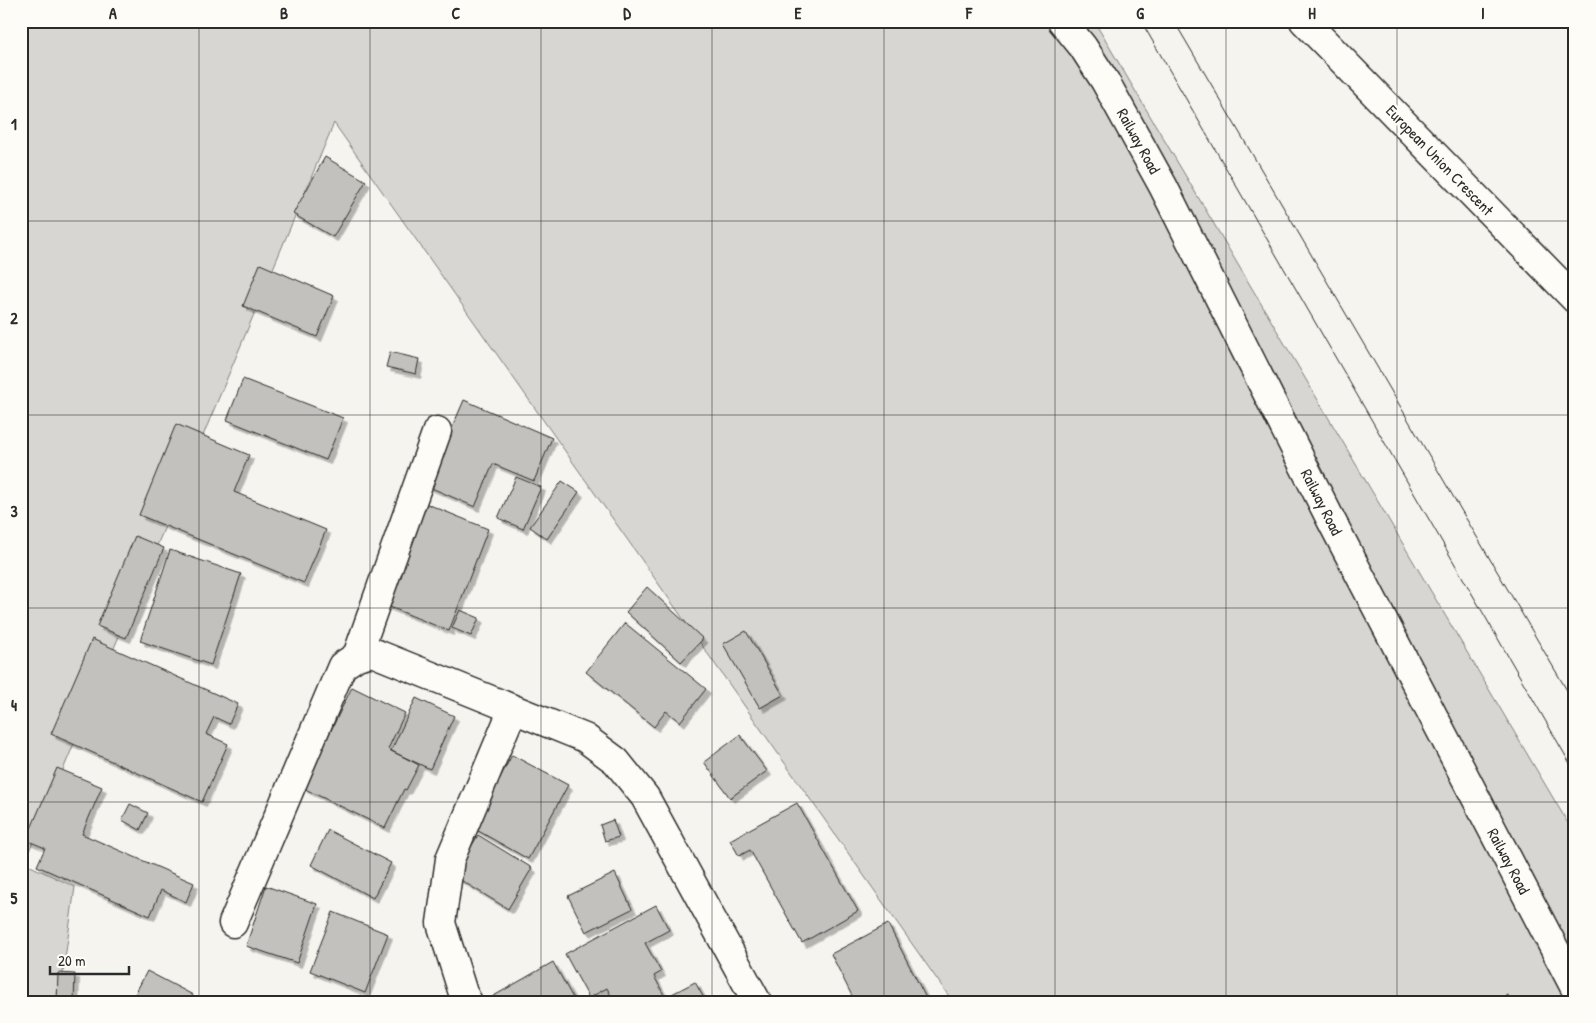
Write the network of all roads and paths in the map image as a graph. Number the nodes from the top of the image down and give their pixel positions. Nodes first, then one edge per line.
1 (1062, 21) edge
2 (1304, 21) edge
3 (1575, 299) edge
4 (437, 431) dead end
5 (357, 656) junction
6 (514, 709) junction
7 (233, 923) dead end
8 (1575, 988) edge
9 (468, 1002) edge
10 (757, 1002) edge

1 - 8 street, Railway Road
2 - 3 street, European Union Crescent
4 - 5 street
5 - 6 street
5 - 7 street
6 - 9 street
6 - 10 street

